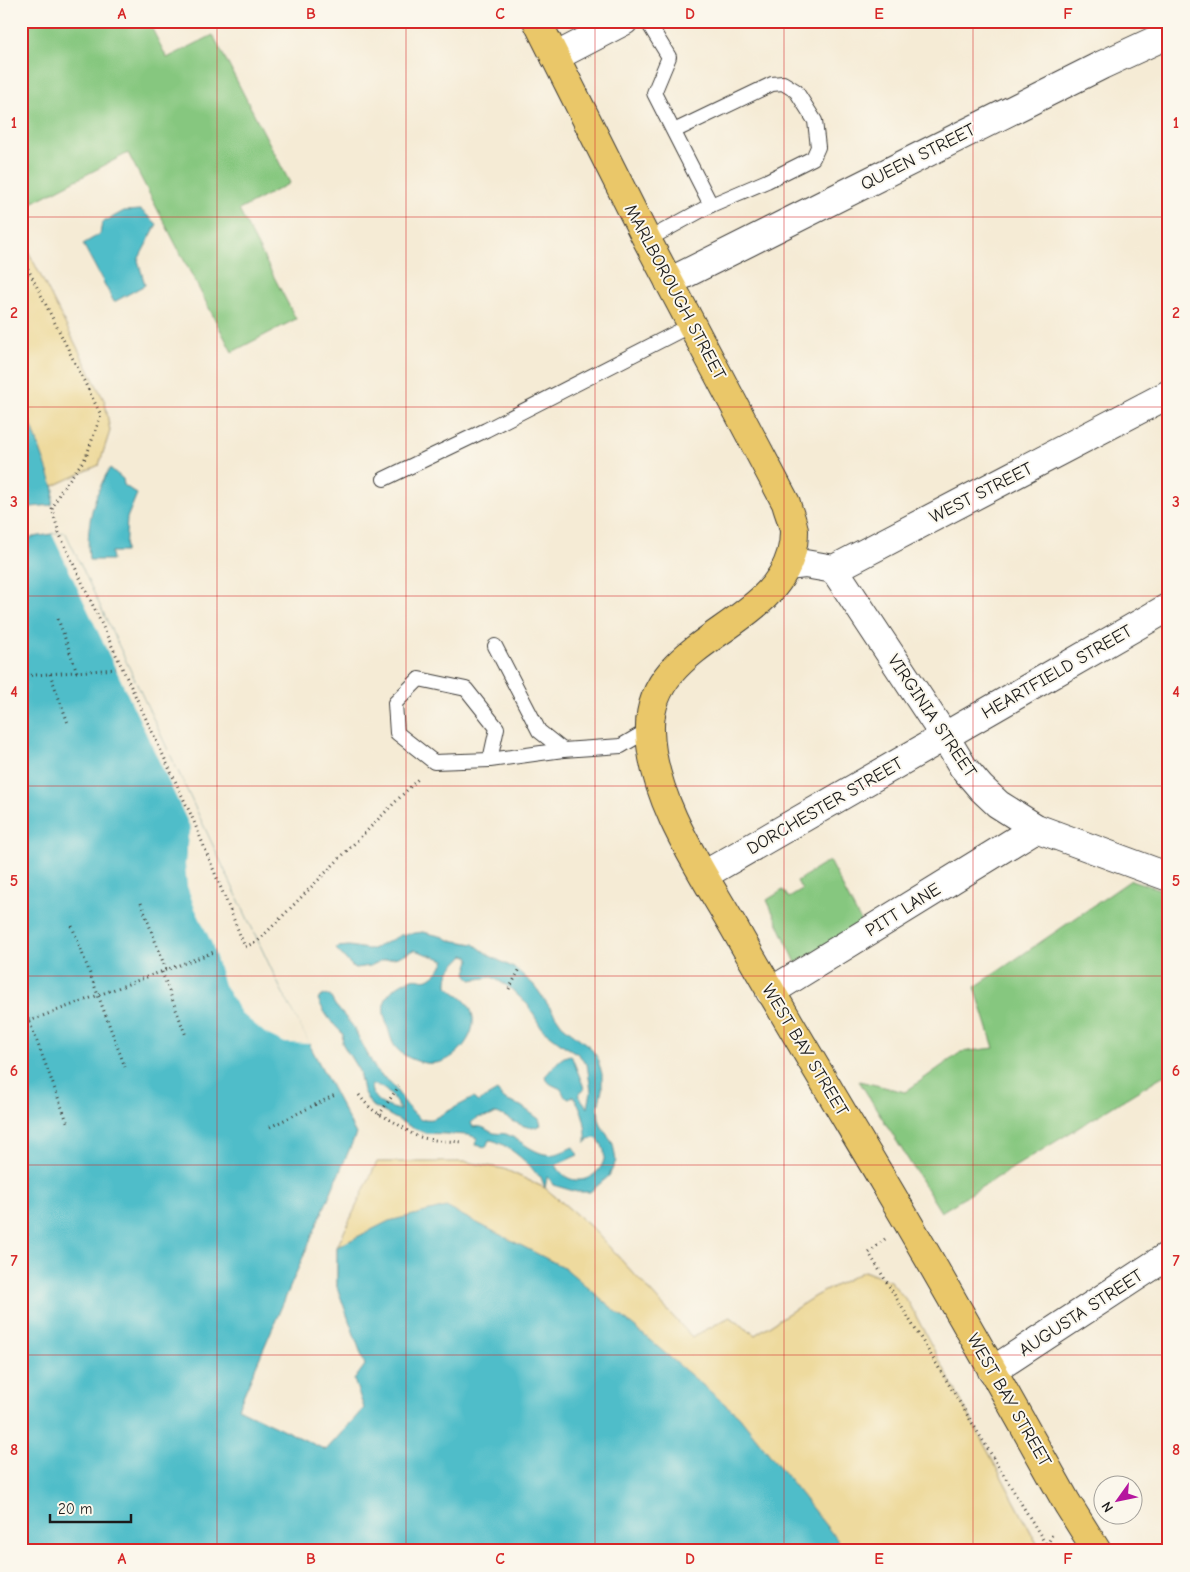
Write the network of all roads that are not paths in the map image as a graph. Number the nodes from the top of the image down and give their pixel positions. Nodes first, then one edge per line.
1 (537, 21) edge
2 (624, 21) edge
3 (647, 21) edge
4 (1169, 34) edge
5 (555, 57) junction
6 (674, 131) junction
7 (711, 205) junction
8 (647, 240) junction
9 (669, 282) junction
10 (693, 324) junction
11 (1169, 394) edge
12 (384, 479) dead end
13 (788, 566) junction
14 (834, 569) junction
15 (1169, 608) edge
16 (495, 646) dead end
17 (650, 730) junction
18 (945, 737) junction
19 (563, 750) junction
20 (490, 760) junction
21 (1036, 828) junction
22 (704, 875) junction
23 (1169, 877) edge
24 (770, 992) junction
25 (1169, 1255) edge
26 (992, 1370) junction
27 (1097, 1551) edge

1 - 5 highway, MARLBOROUGH STREET
2 - 5 street
3 - 6 lane
4 - 9 street, QUEEN STREET
5 - 8 highway, MARLBOROUGH STREET
6 - 7 lane
6 - 7 lane
7 - 8 lane
8 - 9 highway, MARLBOROUGH STREET
9 - 10 highway, MARLBOROUGH STREET
10 - 12 lane
10 - 13 highway, MARLBOROUGH STREET
11 - 14 street, WEST STREET
13 - 14 street
13 - 17 highway, WEST BAY STREET
14 - 18 street, VIRGINIA STREET
15 - 18 street, HEARTFIELD STREET
16 - 19 lane
17 - 19 lane
17 - 22 highway, WEST BAY STREET
18 - 21 street, VIRGINIA STREET
18 - 22 street, DORCHESTER STREET
19 - 20 lane
20 - 20 lane
21 - 23 street, VIRGINIA STREET
21 - 24 street, PITT LANE
22 - 24 highway, WEST BAY STREET
24 - 26 highway, WEST BAY STREET
25 - 26 street, AUGUSTA STREET
26 - 27 highway, WEST BAY STREET

